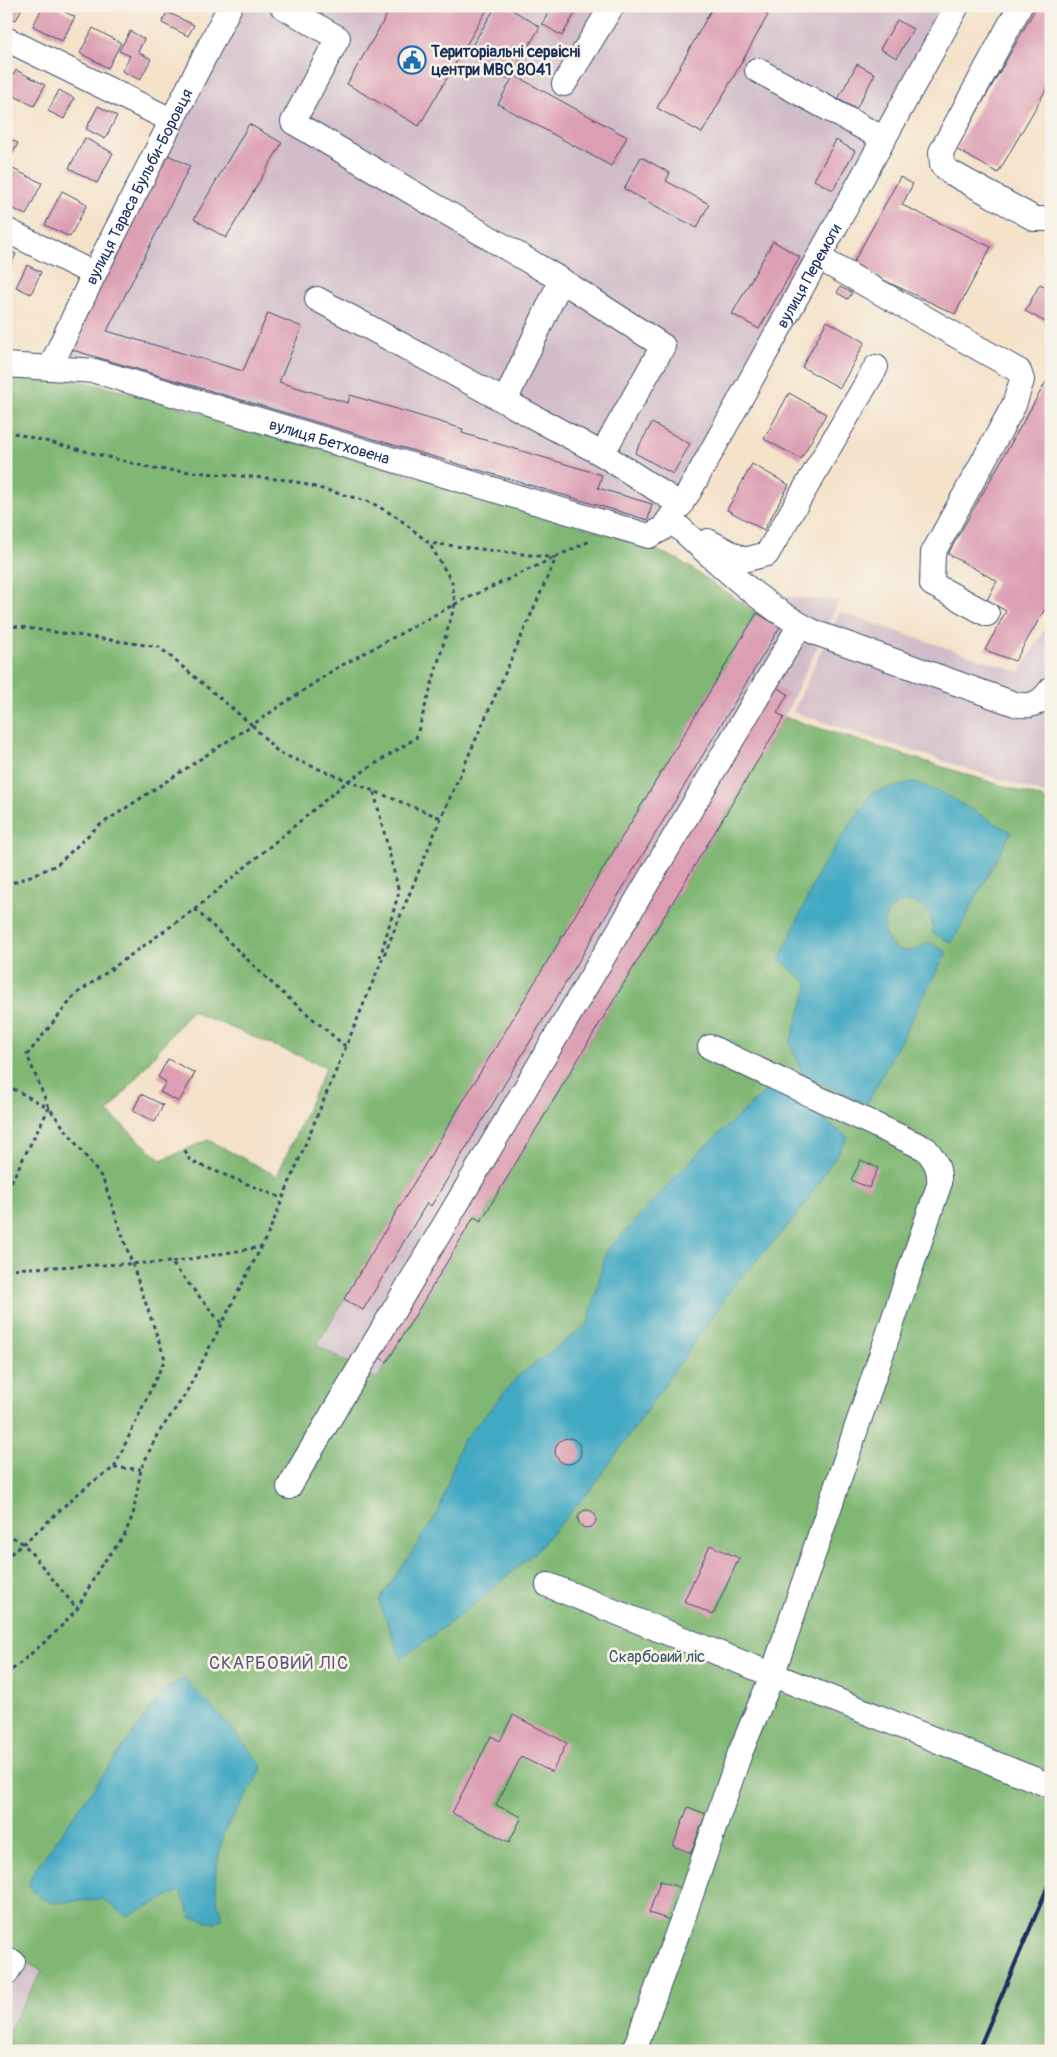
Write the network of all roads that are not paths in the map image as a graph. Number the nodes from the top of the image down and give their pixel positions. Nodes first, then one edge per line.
1 (230, 6) edge
2 (282, 6) edge
3 (612, 6) edge
4 (957, 6) edge
5 (1020, 6) edge
6 (6, 39) edge
7 (757, 70) dead end
8 (564, 84) dead end
9 (171, 120) junction
10 (884, 139) junction
11 (1051, 219) edge
12 (6, 230) edge
13 (819, 258) junction
14 (94, 274) junction
15 (561, 280) junction
16 (317, 299) dead end
17 (6, 365) edge
18 (876, 366) dead end
19 (50, 368) junction
20 (505, 401) junction
21 (602, 454) junction
22 (675, 512) junction
23 (649, 536) joint
24 (693, 539) junction
25 (987, 614) dead end
26 (800, 625) junction
27 (1051, 689) edge
28 (710, 1047) dead end
29 (289, 1487) dead end
30 (548, 1586) dead end
31 (772, 1676) junction
32 (1051, 1786) edge
33 (634, 2051) edge

1 - 9 street, вулиця Тараса Бульби-Боровця
2 - 15 street
3 - 8 street
4 - 10 street, вулиця Перемоги
5 - 11 street
6 - 9 street
7 - 10 street
9 - 14 street, вулиця Тараса Бульби-Боровця
10 - 13 street, вулиця Перемоги
12 - 14 street
13 - 22 street, вулиця Перемоги
13 - 25 street
14 - 19 street, вулиця Тараса Бульби-Боровця
15 - 20 street
15 - 21 street
16 - 20 street
17 - 19 street, вулиця Бетховена
18 - 24 street
19 - 23 street, вулиця Бетховена
20 - 21 street
21 - 22 street
22 - 23 street, вулиця Перемоги
22 - 24 street
24 - 26 street
26 - 27 street
26 - 29 street
28 - 31 street
30 - 31 street
31 - 32 street
31 - 33 street

